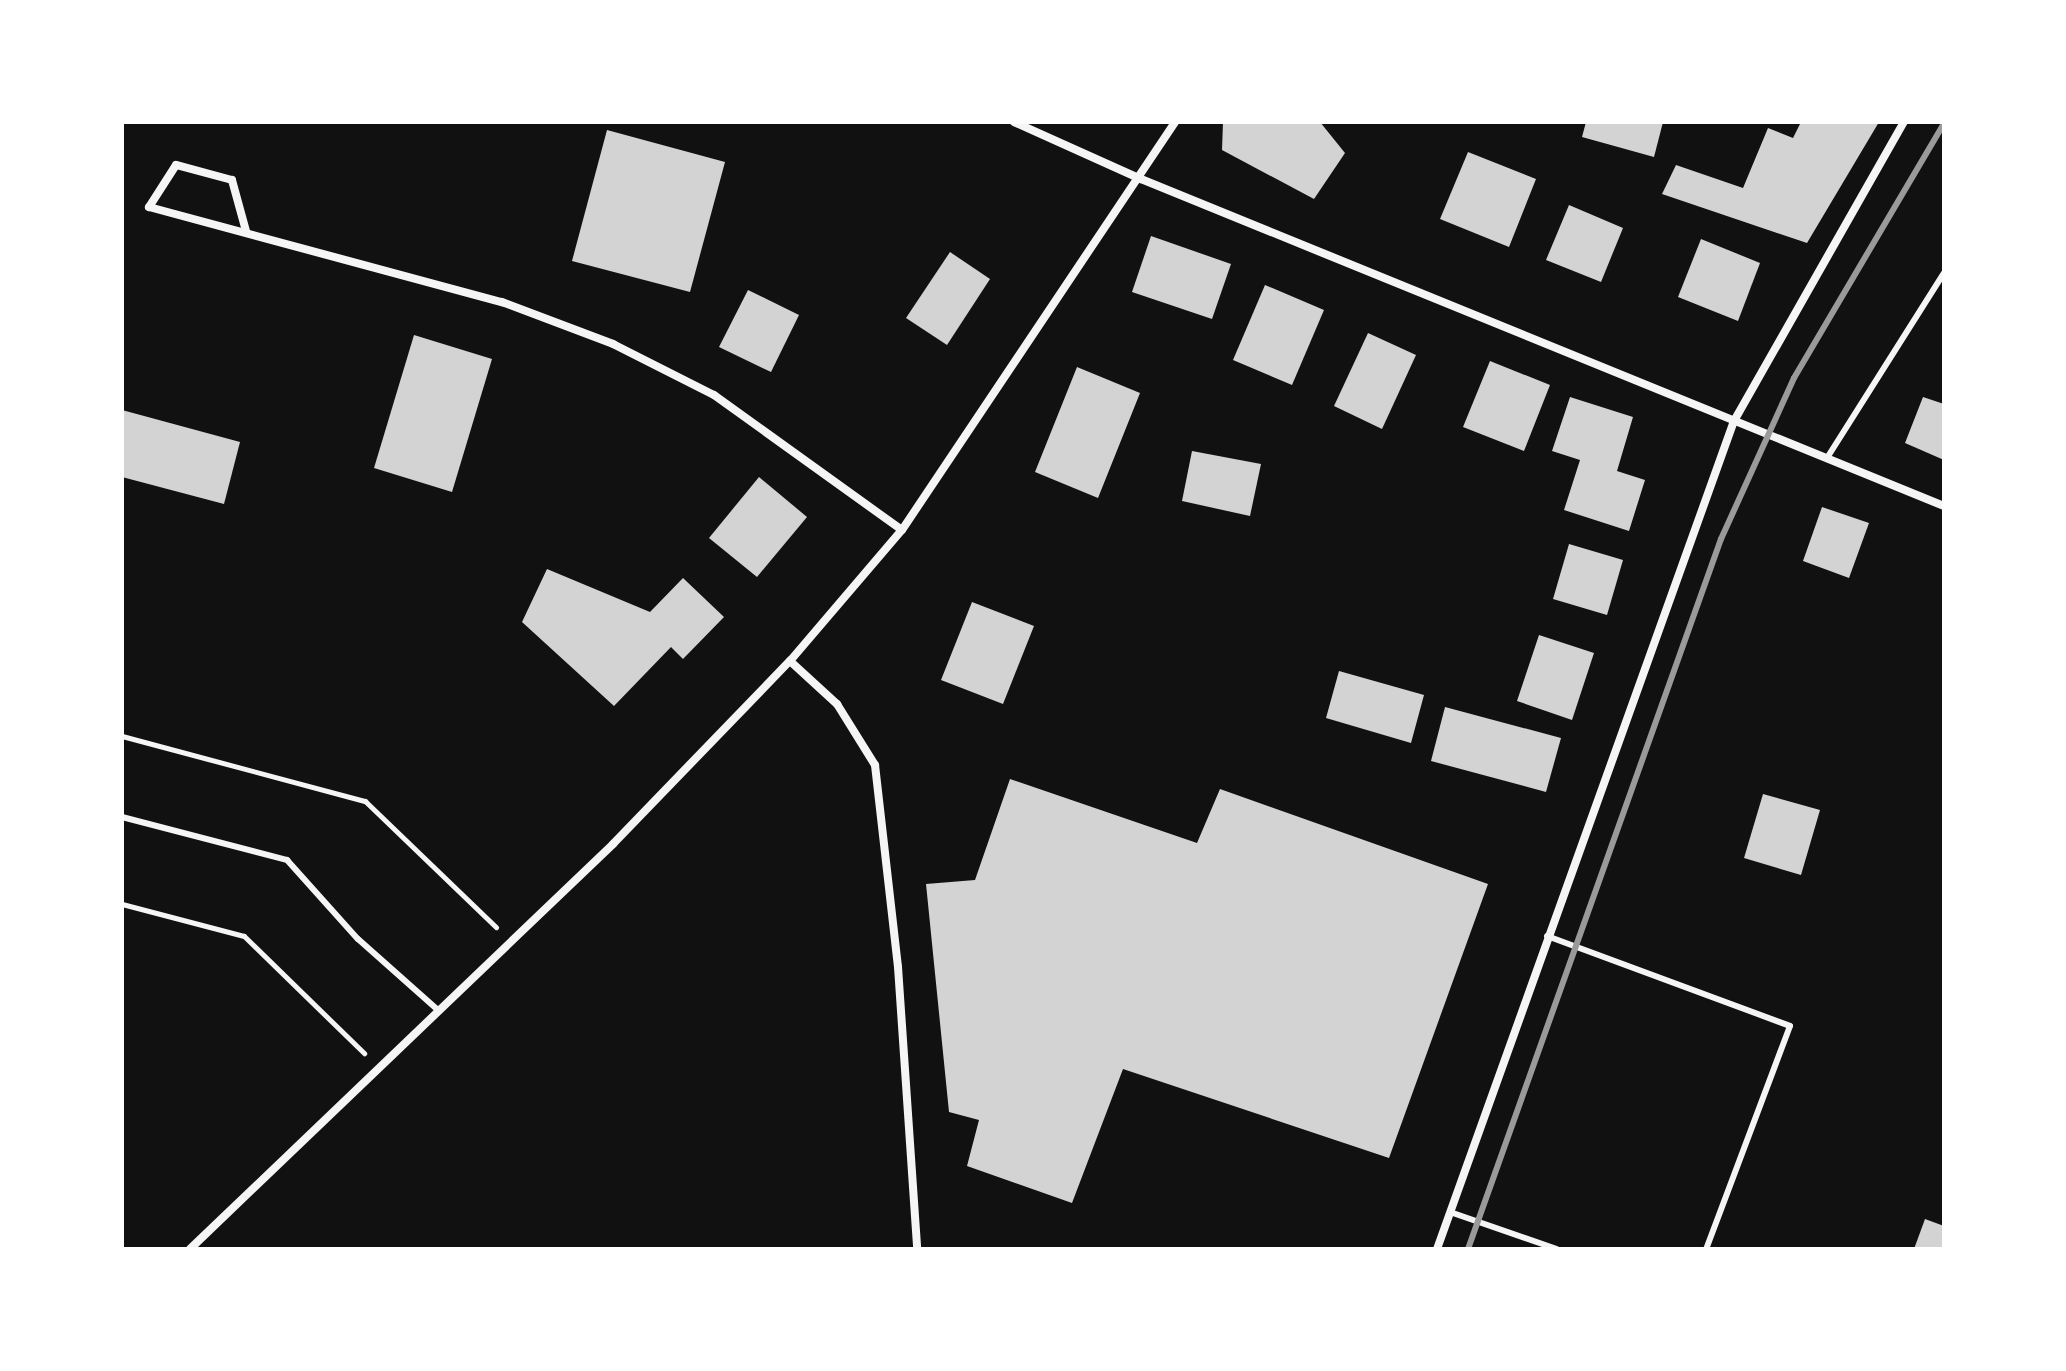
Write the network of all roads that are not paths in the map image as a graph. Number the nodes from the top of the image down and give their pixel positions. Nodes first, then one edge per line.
1 (1014, 122) edge
2 (1175, 122) edge
3 (1904, 122) edge
4 (1141, 179) junction
5 (246, 231) junction
6 (1944, 273) edge
7 (1734, 421) junction
8 (1827, 458) junction
9 (1944, 506) edge
10 (902, 530) junction
11 (790, 661) junction
12 (122, 817) edge
13 (1547, 936) junction
14 (439, 1011) junction
15 (1450, 1212) junction
16 (190, 1249) edge
17 (917, 1249) edge
18 (1437, 1249) edge
19 (1557, 1249) edge
20 (1706, 1249) edge

1 - 4 street
2 - 4 street
3 - 7 street
4 - 7 street
4 - 10 street
5 - 5 street
5 - 10 street
6 - 8 lane
7 - 8 street
7 - 13 street
8 - 9 street
10 - 11 street
11 - 14 street
11 - 17 street
12 - 14 lane
13 - 15 street
13 - 20 lane
14 - 16 street
15 - 18 street
15 - 19 lane

